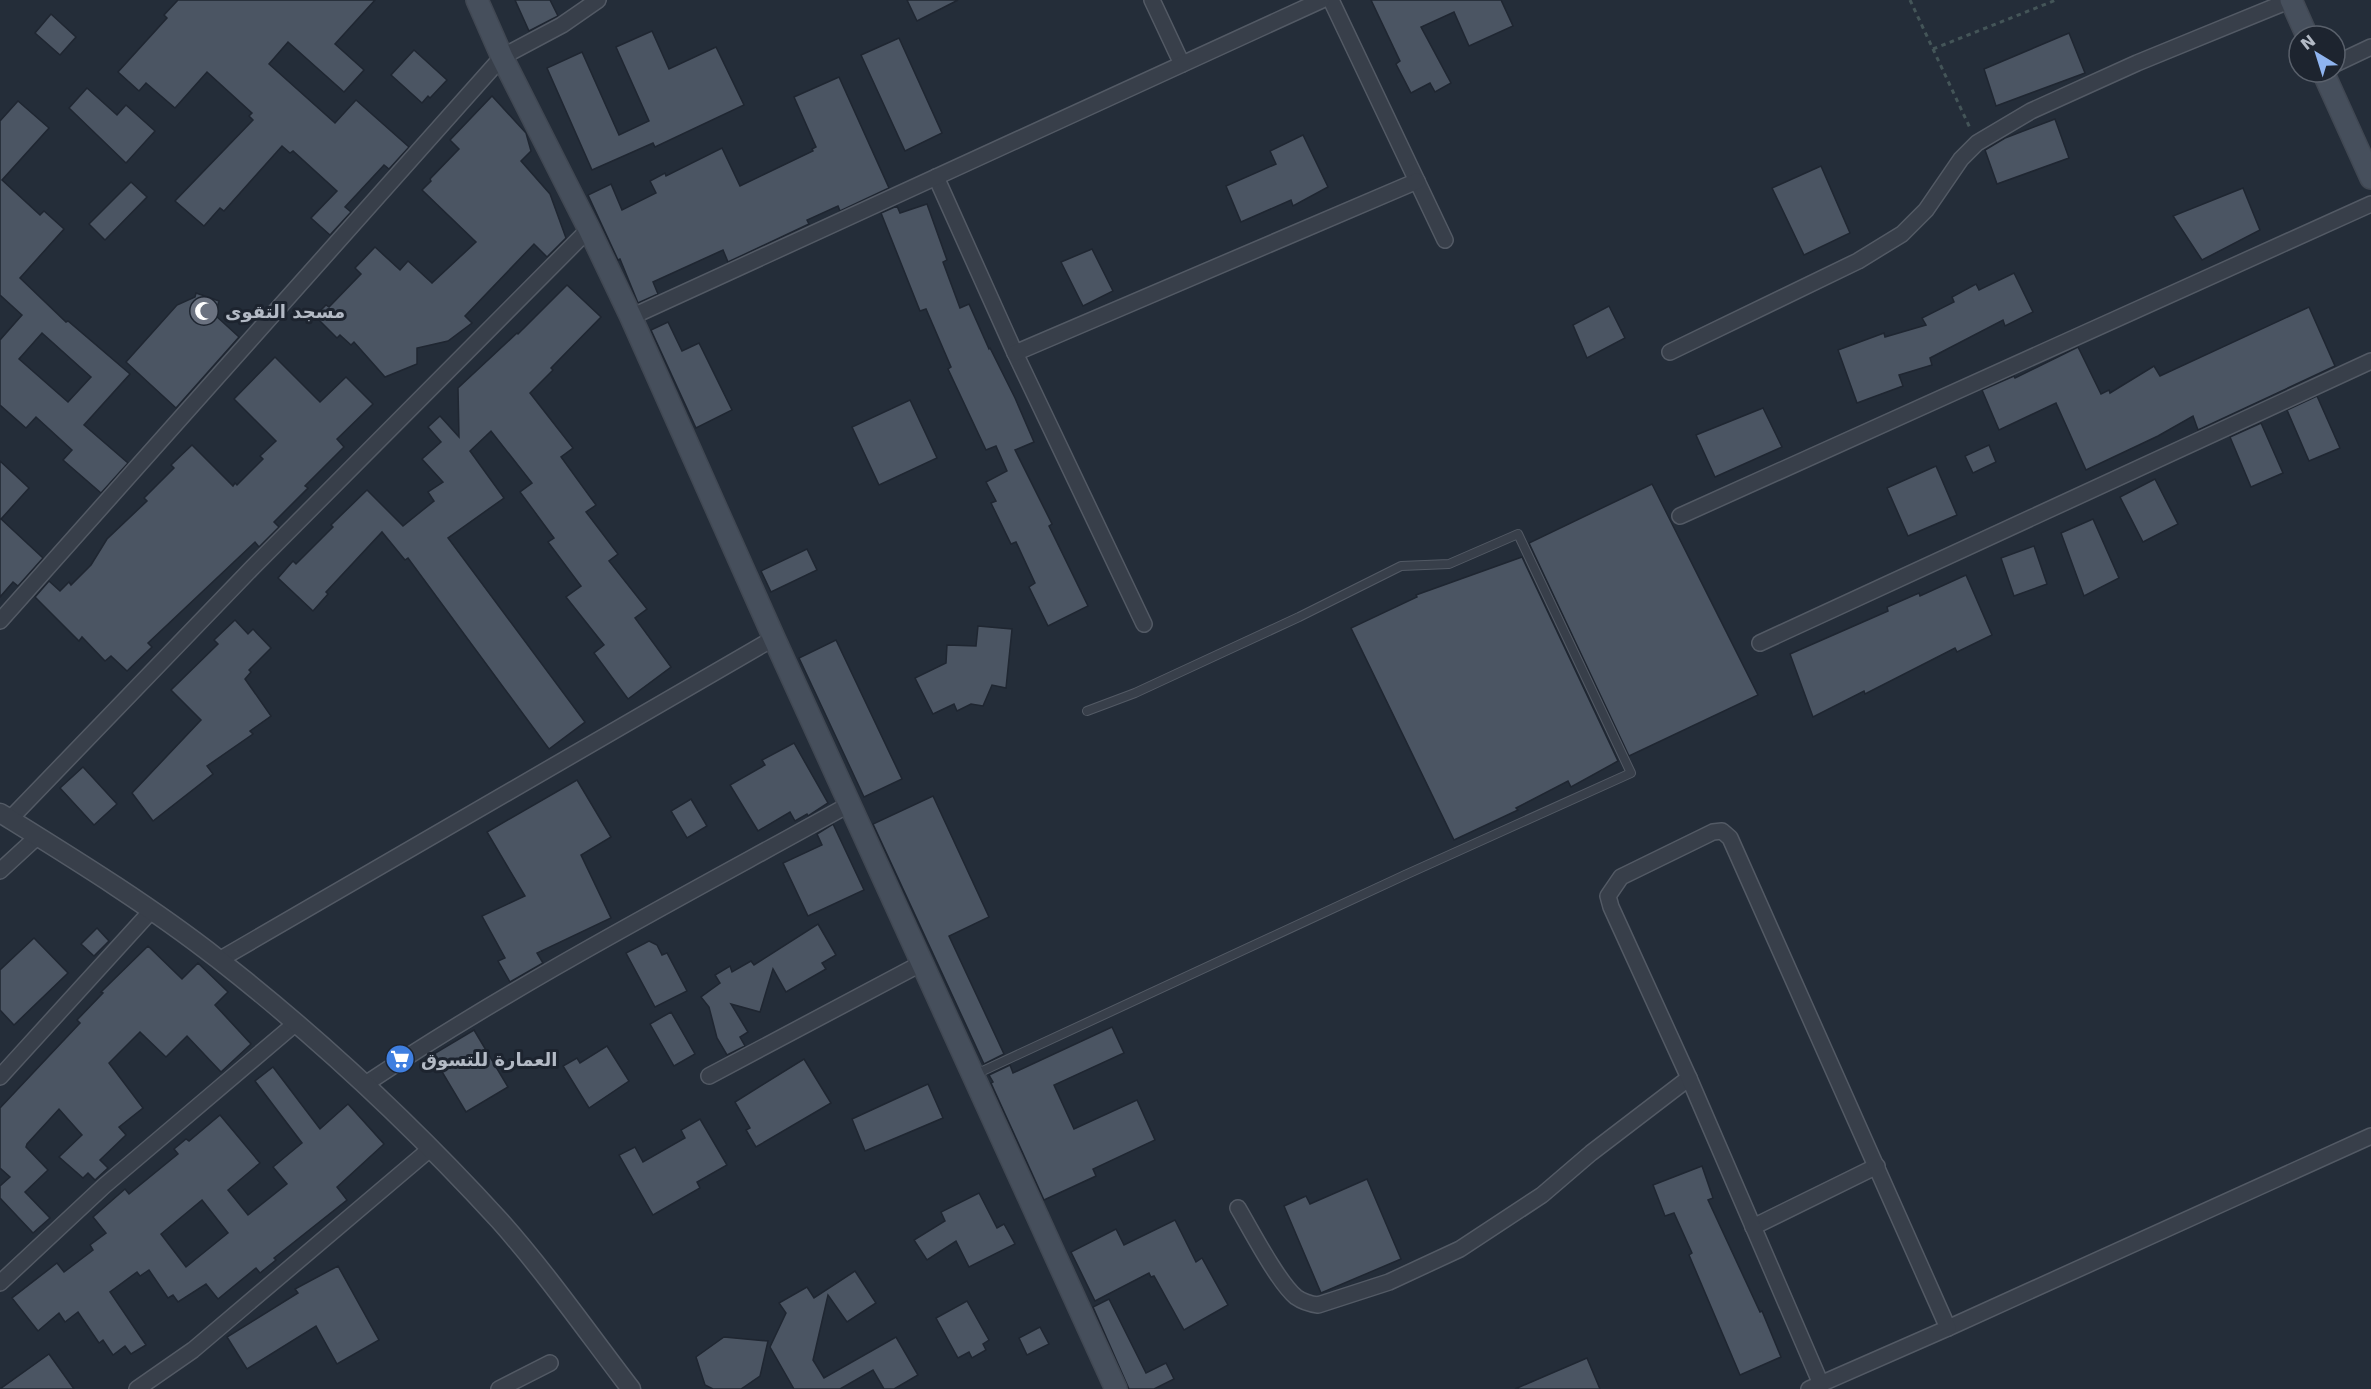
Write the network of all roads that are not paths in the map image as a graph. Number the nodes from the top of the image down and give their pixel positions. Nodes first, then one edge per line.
1 (477, 0) edge
2 (598, 0) edge
3 (1152, 0) edge
4 (1322, 0) edge
5 (1331, 0) edge
6 (2291, 0) edge
7 (2302, 24) edge
8 (2371, 47) edge
9 (502, 57) junction
10 (2347, 58) edge
11 (1182, 64) junction
12 (2328, 84) edge
13 (936, 177) junction
14 (2371, 178) edge
15 (1417, 181) junction
16 (2371, 204) edge
17 (589, 229) junction
18 (1445, 240) dead end
19 (631, 317) junction
20 (1670, 352) dead end
21 (1015, 353) junction
22 (2371, 361) edge
23 (1680, 516) dead end
24 (0, 621) edge
25 (1144, 624) dead end
26 (774, 638) junction
27 (1760, 643) dead end
28 (1087, 711) dead end
29 (850, 804) junction
30 (5, 816) edge
31 (38, 836) junction
32 (0, 871) edge
33 (152, 910) junction
34 (219, 960) junction
35 (922, 963) junction
36 (297, 1023) junction
37 (974, 1075) junction
38 (709, 1076) dead end
39 (0, 1077) edge
40 (1689, 1078) junction
41 (364, 1085) junction
42 (2371, 1136) edge
43 (430, 1149) junction
44 (1877, 1166) junction
45 (1238, 1208) dead end
46 (1753, 1227) junction
47 (0, 1283) edge
48 (1948, 1328) junction
49 (550, 1363) dead end
50 (1815, 1386) edge
51 (137, 1389) edge
52 (499, 1389) edge
53 (631, 1389) edge
54 (1116, 1389) edge

1 - 9 main road
2 - 9 street
3 - 11 street
4 - 11 street
5 - 15 street
6 - 7 main road
6 - 20 street
8 - 10 street
9 - 17 main road
9 - 24 street
11 - 13 street
12 - 14 main road
13 - 19 street
13 - 21 street
15 - 18 street
15 - 21 street
16 - 23 street
17 - 19 main road
17 - 30 street
19 - 26 main road
21 - 25 street
22 - 27 street
26 - 29 main road
26 - 34 street
28 - 37 lane
29 - 35 main road
29 - 41 street
30 - 31 street
31 - 32 street
31 - 33 street
33 - 34 street
33 - 39 street
34 - 36 street
35 - 37 main road
35 - 38 street
36 - 41 street
36 - 47 street
37 - 54 main road
40 - 44 street
40 - 45 street
40 - 46 street
41 - 43 street
42 - 48 street
43 - 51 street
43 - 53 street
44 - 46 street
44 - 48 street
46 - 50 street
48 - 50 street
49 - 52 street

